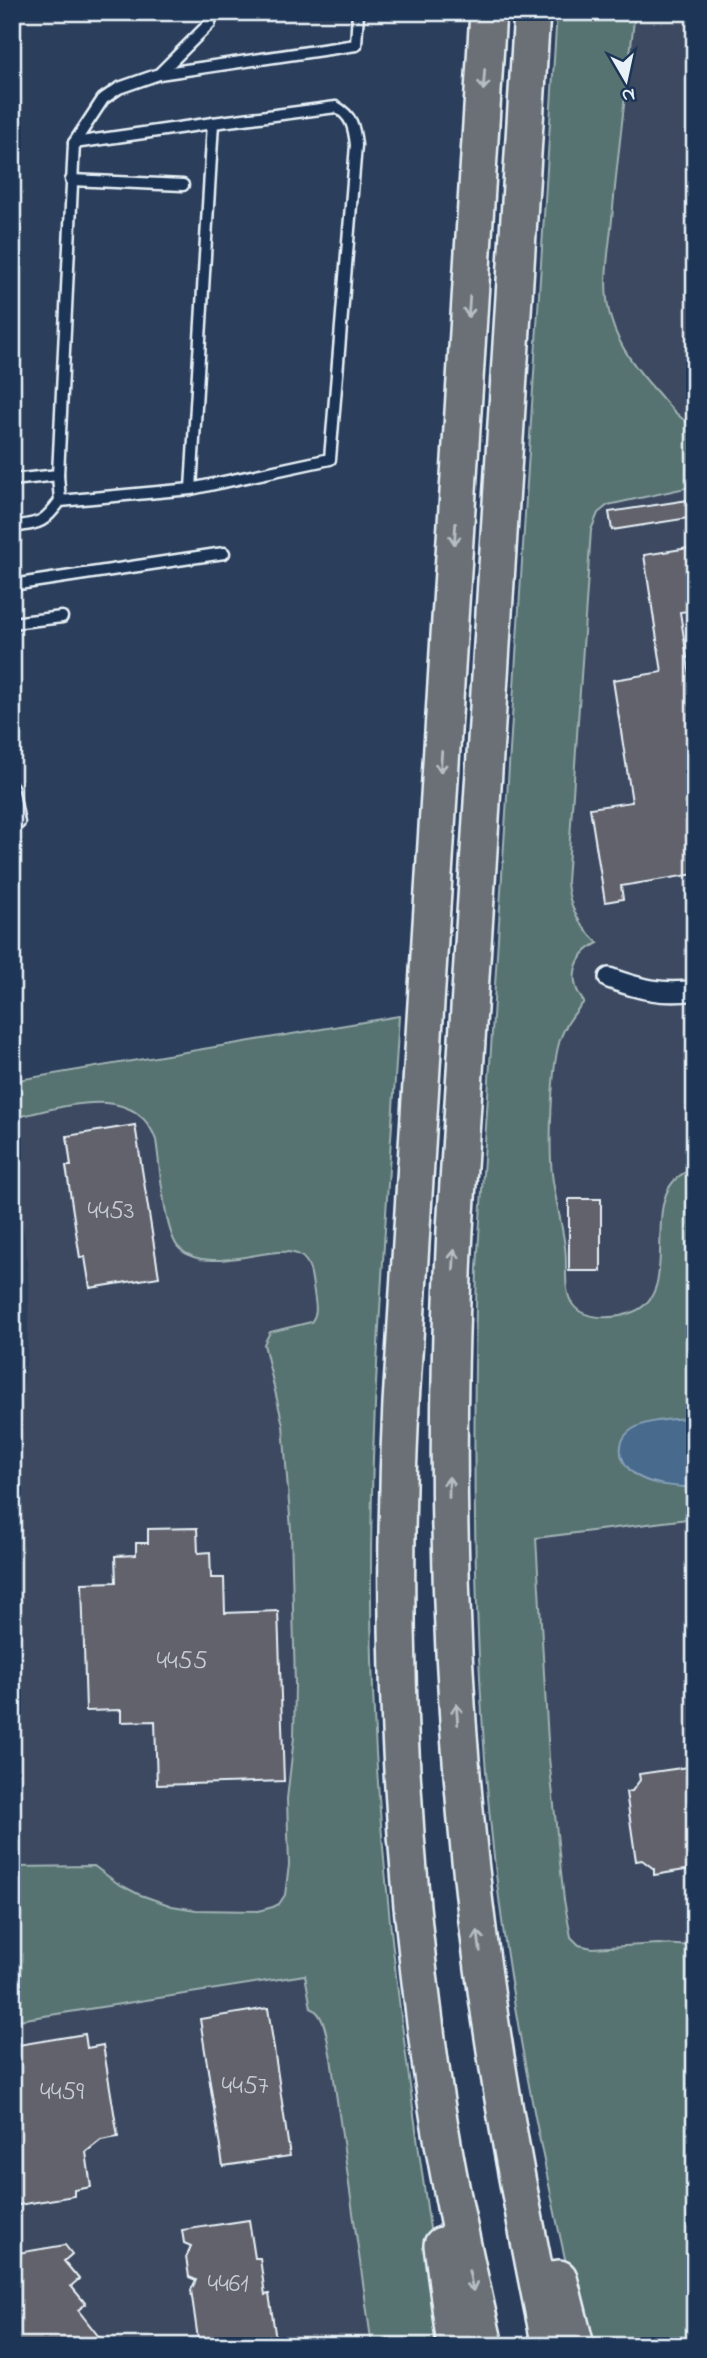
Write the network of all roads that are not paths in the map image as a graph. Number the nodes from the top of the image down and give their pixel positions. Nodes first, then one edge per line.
1 (211, 12) edge
2 (358, 12) edge
3 (488, 12) edge
4 (532, 12) edge
5 (159, 74) junction
6 (213, 123) junction
7 (74, 143) junction
8 (71, 180) junction
9 (183, 186) dead end
10 (58, 475) junction
11 (12, 480) edge
12 (191, 489) junction
13 (60, 501) junction
14 (12, 527) edge
15 (224, 552) dead end
16 (12, 585) edge
17 (62, 617) dead end
18 (12, 623) edge
19 (12, 787) edge
20 (19, 823) dead end
21 (609, 978) dead end
22 (695, 990) edge
23 (485, 1987) junction
24 (421, 1997) junction
25 (455, 2346) edge
26 (485, 2346) edge
27 (550, 2346) edge
28 (576, 2346) edge

1 - 5 lane
2 - 5 lane
3 -> 24 highway
23 -> 4 highway
5 - 7 lane
6 - 7 lane
6 - 12 lane
6 - 12 lane
7 - 8 lane
8 - 9 lane
8 - 10 lane
10 - 11 lane
10 - 13 lane
12 - 13 lane
13 - 14 lane
15 - 16 lane
17 - 18 lane
19 - 20 lane
21 - 22 street
23 - 27 highway
23 - 28 highway
24 - 25 highway
24 -> 26 highway

